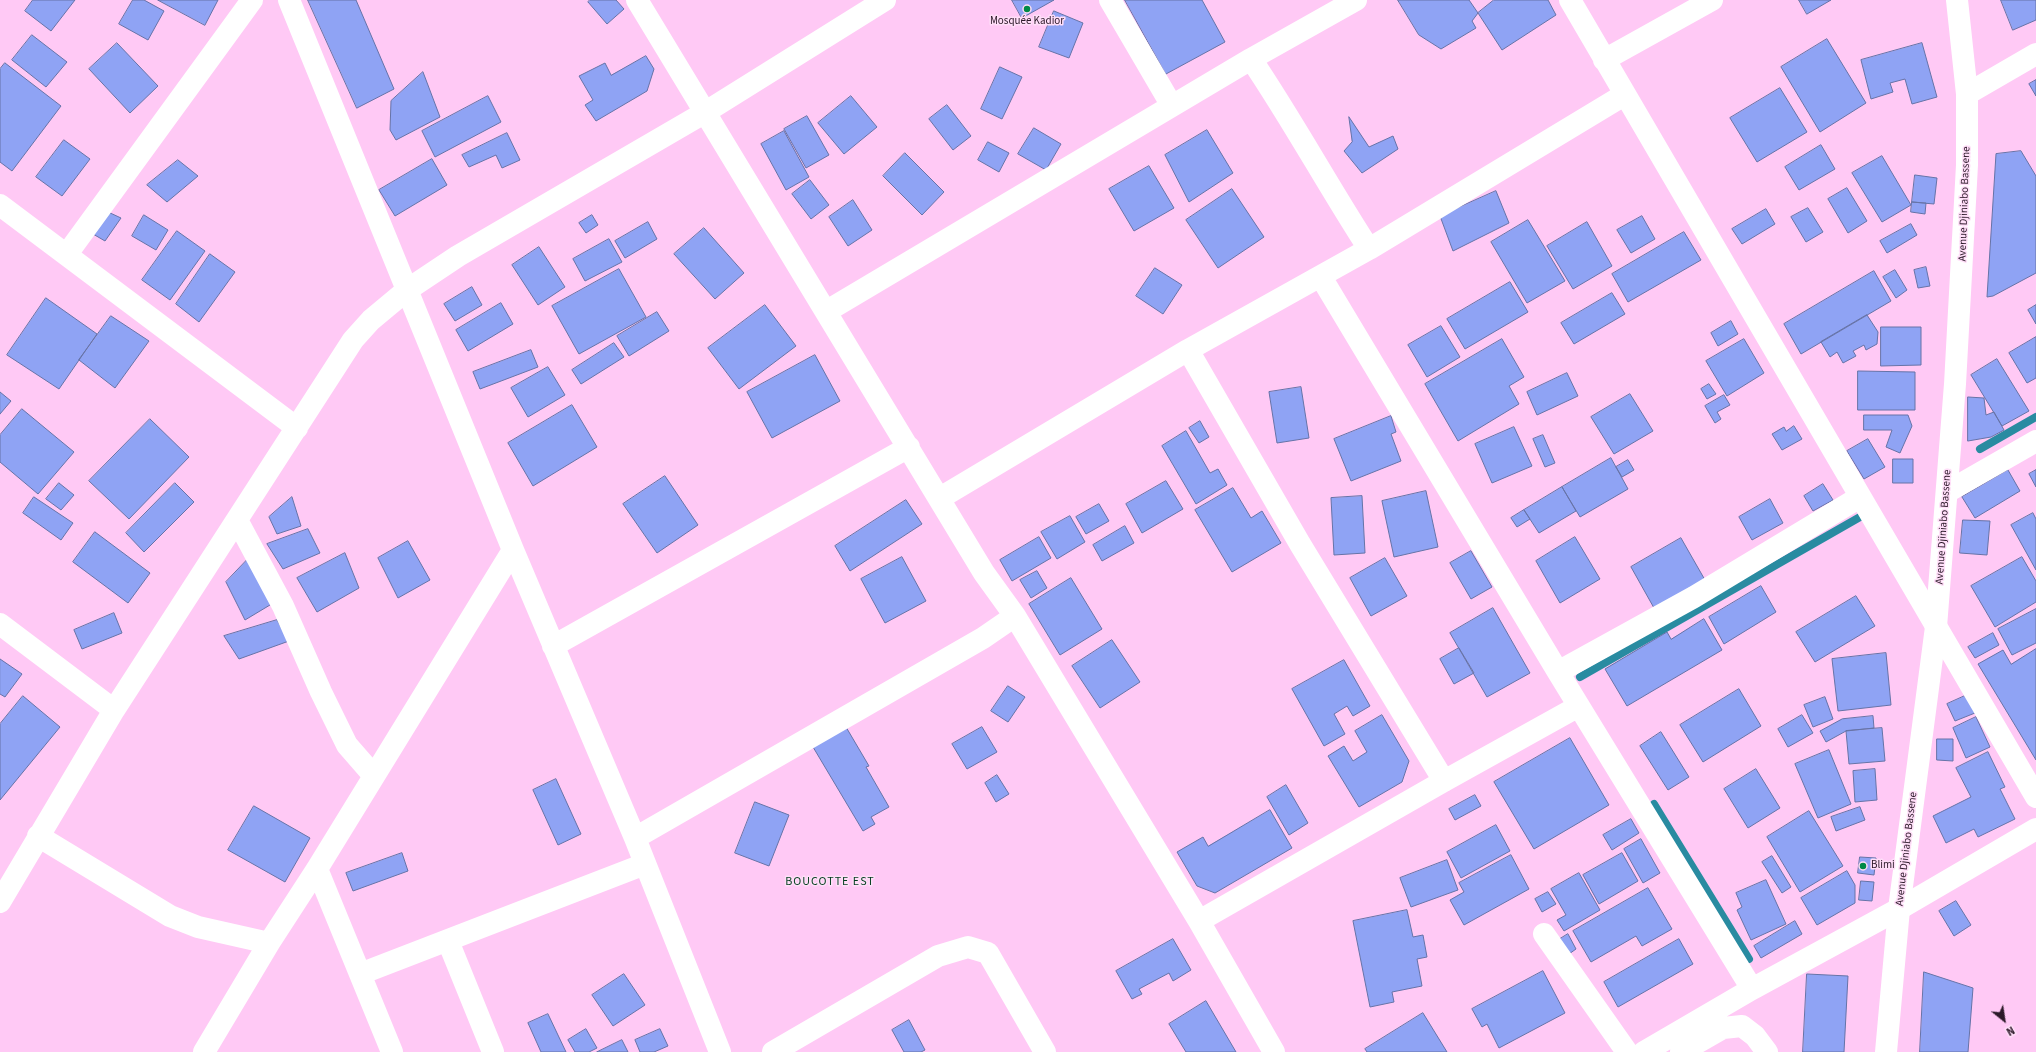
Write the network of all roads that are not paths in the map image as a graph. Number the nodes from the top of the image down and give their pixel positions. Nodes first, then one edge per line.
1 (252, 0) edge
2 (289, 0) edge
3 (637, 0) edge
4 (885, 0) edge
5 (1110, 0) edge
6 (1356, 0) edge
7 (1570, 0) edge
8 (1712, 0) edge
9 (1957, 0) edge
10 (2036, 54) edge
11 (1251, 59) junction
12 (1604, 60) junction
13 (1967, 94) junction
14 (1624, 95) junction
15 (1172, 106) junction
16 (704, 113) junction
17 (0, 205) edge
18 (1369, 249) junction
19 (66, 254) junction
20 (1321, 277) junction
21 (407, 290) junction
22 (827, 311) junction
23 (1188, 350) junction
24 (297, 428) junction
25 (2036, 441) edge
26 (909, 447) junction
27 (1947, 492) junction
28 (1860, 496) junction
29 (940, 498) junction
30 (237, 520) junction
31 (513, 550) junction
32 (1015, 616) junction
33 (0, 624) edge
34 (1936, 627) junction
35 (553, 646) junction
36 (1558, 672) junction
37 (1579, 706) junction
38 (114, 710) junction
39 (374, 776) junction
40 (1444, 781) junction
41 (2036, 797) edge
42 (2036, 829) edge
43 (38, 836) junction
44 (635, 838) junction
45 (644, 864) junction
46 (317, 869) junction
47 (0, 902) edge
48 (1899, 909) junction
49 (1200, 921) junction
50 (1544, 934) dead end
51 (448, 941) junction
52 (269, 943) junction
53 (360, 974) junction
54 (1752, 989) junction
55 (204, 1052) edge
56 (392, 1052) edge
57 (493, 1052) edge
58 (720, 1052) edge
59 (773, 1052) edge
60 (1045, 1052) edge
61 (1274, 1052) edge
62 (1627, 1052) edge
63 (1644, 1052) edge
64 (1681, 1052) edge
65 (1767, 1052) edge
66 (1886, 1052) edge

1 - 19 street
2 - 21 street
3 - 16 street
4 - 16 street
5 - 15 street
6 - 11 street
7 - 12 street
8 - 12 street
9 - 13 street, Avenue Djiniabo Bassene
10 - 13 street
11 - 15 street
11 - 18 street
12 - 14 street
13 - 27 street, Avenue Djiniabo Bassene
14 - 18 street
14 - 28 street
15 - 22 street
16 - 21 street
16 - 22 street
17 - 19 street
18 - 20 street
19 - 24 street
20 - 23 street
20 - 36 street
21 - 24 street
21 - 31 street
22 - 26 street
23 - 29 street
23 - 40 street
24 - 30 street
25 - 27 street
26 - 29 street
26 - 35 street
27 - 34 street, Avenue Djiniabo Bassene
28 - 34 street
28 - 36 street
29 - 32 street
30 - 38 street
30 - 39 street
31 - 35 street
31 - 39 street
32 - 44 street
32 - 49 street
33 - 38 street
34 - 41 street
34 - 48 street, Avenue Djiniabo Bassene
35 - 44 street
36 - 37 street
37 - 40 street
37 - 54 street
38 - 43 street
39 - 46 street
40 - 49 street
42 - 48 street
43 - 47 street
43 - 52 street
44 - 45 street
45 - 51 street
45 - 58 street
46 - 52 street
46 - 53 street
48 - 54 street
48 - 66 street, Avenue Djiniabo Bassene
49 - 61 street
50 - 62 street
51 - 53 street
51 - 57 street
52 - 55 street
53 - 56 street
54 - 63 street
59 - 60 street
64 - 65 street

